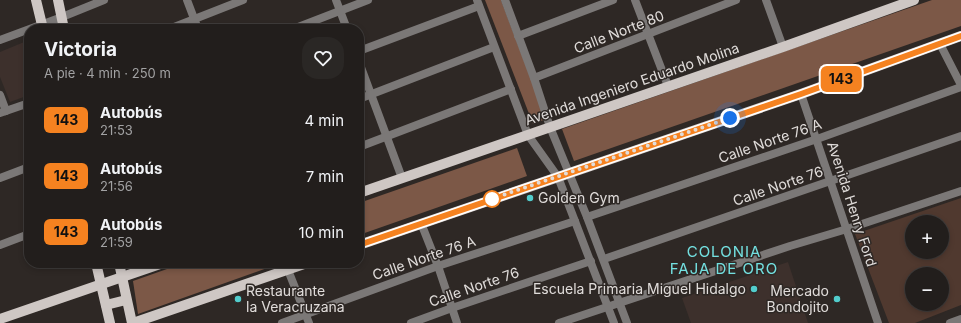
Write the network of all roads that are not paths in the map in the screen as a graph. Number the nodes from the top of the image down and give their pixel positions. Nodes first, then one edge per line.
1 (36, 0) edge
2 (58, 0) edge
3 (104, 0) edge
4 (187, 0) edge
5 (243, 0) edge
6 (336, 0) edge
7 (368, 0) edge
8 (505, 0) edge
9 (613, 0) edge
10 (635, 0) edge
11 (736, 0) edge
12 (766, 0) edge
13 (914, 0) edge
14 (478, 3) edge
15 (340, 11) junction
16 (62, 17) junction
17 (195, 19) junction
18 (42, 24) edge
19 (47, 24) edge
20 (63, 24) edge
21 (182, 24) edge
22 (196, 24) edge
23 (306, 24) edge
24 (344, 24) edge
25 (24, 32) edge
26 (648, 34) junction
27 (518, 36) junction
28 (961, 36) edge
29 (0, 40) edge
30 (940, 44) junction
31 (494, 47) junction
32 (783, 47) junction
33 (364, 49) edge
34 (364, 76) edge
35 (534, 78) junction
36 (668, 86) junction
37 (961, 86) edge
38 (511, 89) junction
39 (801, 94) junction
40 (0, 95) edge
41 (371, 95) junction
42 (364, 97) edge
43 (24, 105) edge
44 (3, 112) edge
45 (550, 127) junction
46 (528, 135) junction
47 (387, 136) junction
48 (961, 136) edge
49 (817, 139) junction
50 (364, 145) edge
51 (24, 169) edge
52 (569, 172) junction
53 (558, 176) junction
54 (0, 178) edge
55 (402, 178) junction
56 (831, 182) junction
57 (364, 191) edge
58 (961, 191) edge
59 (587, 217) junction
60 (575, 221) junction
61 (420, 223) junction
62 (847, 229) junction
63 (24, 236) edge
64 (364, 243) edge
65 (0, 245) edge
66 (604, 259) junction
67 (591, 261) junction
68 (438, 266) junction
69 (97, 268) edge
70 (120, 268) edge
71 (148, 268) edge
72 (293, 268) edge
73 (288, 270) junction
74 (122, 277) junction
75 (101, 284) junction
76 (126, 300) junction
77 (621, 303) junction
78 (106, 305) junction
79 (608, 306) junction
80 (452, 308) junction
81 (306, 314) junction
82 (0, 319) edge
83 (157, 319) edge
84 (961, 319) edge
85 (110, 323) edge
86 (132, 323) edge
87 (282, 323) edge
88 (309, 323) edge
89 (411, 323) edge
90 (457, 323) edge
91 (559, 323) edge
92 (614, 323) edge
93 (627, 323) edge
94 (878, 323) edge
95 (950, 323) edge

1 - 18 main road
2 - 16 main road
3 - 16 street
4 - 17 street
5 - 17 street
6 - 15 street
7 - 15 street
8 - 27 street
9 - 27 street
10 - 26 street
11 - 26 street, Calle Norte 80
12 - 32 street
13 - 32 main road, Avenida Ingeniero Eduardo Molina
14 - 31 street
14 - 33 street
15 - 23 street
15 - 24 street
16 - 19 street
16 - 20 main road
17 - 21 street
17 - 22 street
25 - 29 street
26 - 35 street, Calle Norte 80
26 - 36 street
27 - 35 street
28 - 30 main road
30 - 37 street
30 - 39 main road
31 - 38 street
31 - 41 street
32 - 36 main road, Avenida Ingeniero Eduardo Molina
34 - 41 street
35 - 45 street
36 - 45 main road, Avenida Ingeniero Eduardo Molina
37 - 49 street, Calle Norte 76 A
38 - 46 street
38 - 47 street
39 - 49 street, Avenida Henry Ford
39 - 52 main road
40 - 44 street
41 - 42 street
41 - 47 street
43 - 44 street
45 - 46 main road, Avenida Ingeniero Eduardo Molina
45 - 52 street
46 - 53 street
46 - 55 main road, Avenida Ingeniero Eduardo Molina
47 - 50 street
47 - 55 street
48 - 56 street, Calle Norte 76
49 - 56 street, Avenida Henry Ford
49 - 59 street, Calle Norte 76 A
51 - 54 street
52 - 53 main road
52 - 59 street
53 - 60 street
53 - 61 main road
55 - 57 main road, Avenida Ingeniero Eduardo Molina
56 - 62 street, Avenida Henry Ford
56 - 66 street, Calle Norte 76
58 - 62 street
59 - 66 street
60 - 67 street
60 - 68 street, Calle Norte 76 A
61 - 64 main road
61 - 68 street
62 - 77 street
62 - 94 street, Avenida Henry Ford
63 - 65 street
66 - 77 street
67 - 79 street
67 - 80 street, Calle Norte 76
68 - 80 street
68 - 81 street, Calle Norte 76 A
69 - 75 main road
70 - 74 main road
71 - 74 main road
72 - 73 main road
73 - 81 street
73 - 83 main road
74 - 75 main road
74 - 76 main road
75 - 78 main road
75 - 82 main road
76 - 78 main road
76 - 86 main road
77 - 79 street
77 - 93 street
78 - 85 main road
79 - 91 street
79 - 92 street
80 - 89 street, Calle Norte 76
80 - 90 street
81 - 87 street, Calle Norte 76 A
81 - 88 street
83 - 86 main road
84 - 95 street

